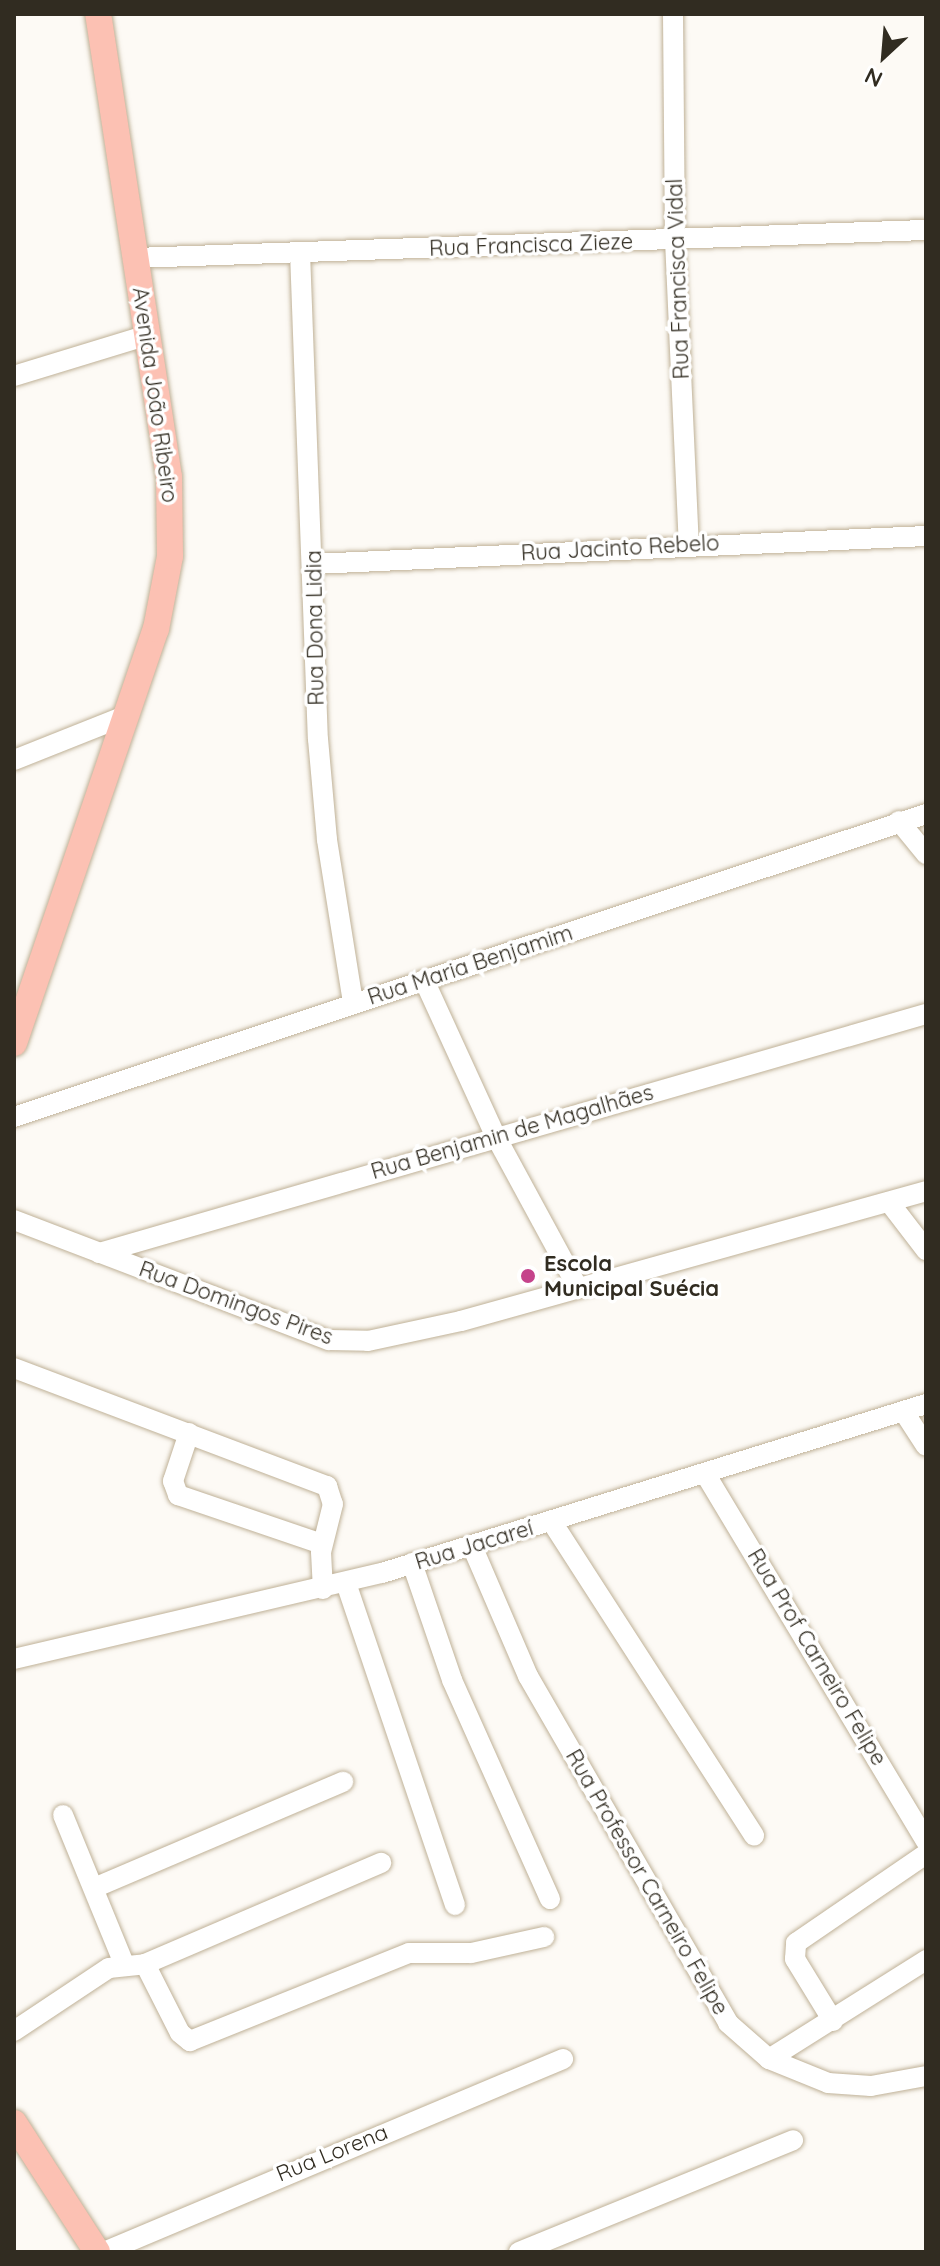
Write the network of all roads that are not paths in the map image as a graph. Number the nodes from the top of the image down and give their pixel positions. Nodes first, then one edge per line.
1 (98, 14) edge
2 (673, 14) edge
3 (926, 230) edge
4 (675, 240) junction
5 (300, 252) junction
6 (135, 258) junction
7 (148, 335) junction
8 (14, 376) edge
9 (926, 536) edge
10 (689, 544) junction
11 (314, 564) junction
12 (127, 715) junction
13 (14, 760) edge
14 (926, 814) edge
15 (899, 821) junction
16 (926, 854) edge
17 (424, 980) junction
18 (353, 1003) junction
19 (926, 1014) edge
20 (14, 1043) edge
21 (14, 1117) edge
22 (495, 1135) junction
23 (926, 1191) edge
24 (889, 1202) junction
25 (14, 1220) edge
26 (926, 1250) edge
27 (99, 1253) junction
28 (578, 1288) junction
29 (14, 1368) edge
30 (926, 1404) edge
31 (904, 1412) junction
32 (189, 1433) junction
33 (926, 1446) edge
34 (706, 1475) junction
35 (552, 1522) junction
36 (322, 1544) junction
37 (472, 1546) junction
38 (412, 1563) junction
39 (346, 1583) junction
40 (323, 1589) junction
41 (14, 1659) edge
42 (343, 1782) dead end
43 (63, 1815) dead end
44 (754, 1835) dead end
45 (926, 1841) edge
46 (926, 1854) edge
47 (381, 1863) dead end
48 (94, 1888) junction
49 (550, 1899) dead end
50 (455, 1905) dead end
51 (544, 1937) dead end
52 (926, 1960) edge
53 (134, 1964) junction
54 (833, 2021) junction
55 (14, 2031) edge
56 (563, 2059) dead end
57 (769, 2059) junction
58 (926, 2076) edge
59 (14, 2123) edge
60 (793, 2140) dead end
61 (97, 2252) edge
62 (104, 2252) edge
63 (519, 2252) edge

1 - 6 main road, Avenida João Ribeiro
2 - 4 street, Rua Francisca Vidal
3 - 4 street, Rua Francisca Zieze
4 - 5 street, Rua Francisca Zieze
4 - 10 street, Rua Francisca Vidal
5 - 6 street, Rua Francisca Zieze
5 - 11 street, Rua Dona Lidia
6 - 7 main road, Avenida João Ribeiro
7 - 8 street
7 - 12 main road, Avenida João Ribeiro
9 - 10 street, Rua Jacinto Rebelo
10 - 11 street, Rua Jacinto Rebelo
11 - 18 street, Rua Dona Lidia
12 - 13 street
12 - 20 main road, Avenida João Ribeiro
14 - 15 street, Rua Maria Benjamim
15 - 16 street
15 - 17 street, Rua Maria Benjamim
17 - 18 street, Rua Maria Benjamim
17 - 22 street
18 - 21 street, Rua Maria Benjamim
19 - 22 street, Rua Benjamin de Magalhães
22 - 27 street, Rua Benjamin de Magalhães
22 - 28 street
23 - 24 street, Rua Domingos Pires
24 - 26 street
24 - 28 street, Rua Domingos Pires
25 - 27 street, Rua Domingos Pires
27 - 28 street, Rua Domingos Pires
29 - 32 street
30 - 31 street, Rua Jacareí
31 - 33 street
31 - 34 street, Rua Jacareí
32 - 36 street
32 - 36 street
34 - 35 street, Rua Jacareí
34 - 45 street, Rua Prof Carneiro Felipe
35 - 37 street, Rua Jacareí
35 - 44 street
36 - 40 street
37 - 38 street, Rua Jacareí
37 - 57 street, Rua Professor Carneiro Felipe
38 - 39 street, Rua Jacareí
38 - 49 street
39 - 40 street, Rua Jacareí
39 - 50 street
40 - 41 street, Rua Jacareí
42 - 48 street
43 - 48 street
46 - 54 street
47 - 53 street
48 - 53 street
51 - 53 street
52 - 54 street
53 - 55 street
54 - 57 street
56 - 62 street, Rua Lorena
57 - 58 street, Rua Professor Carneiro Felipe
59 - 61 main road
60 - 63 street

